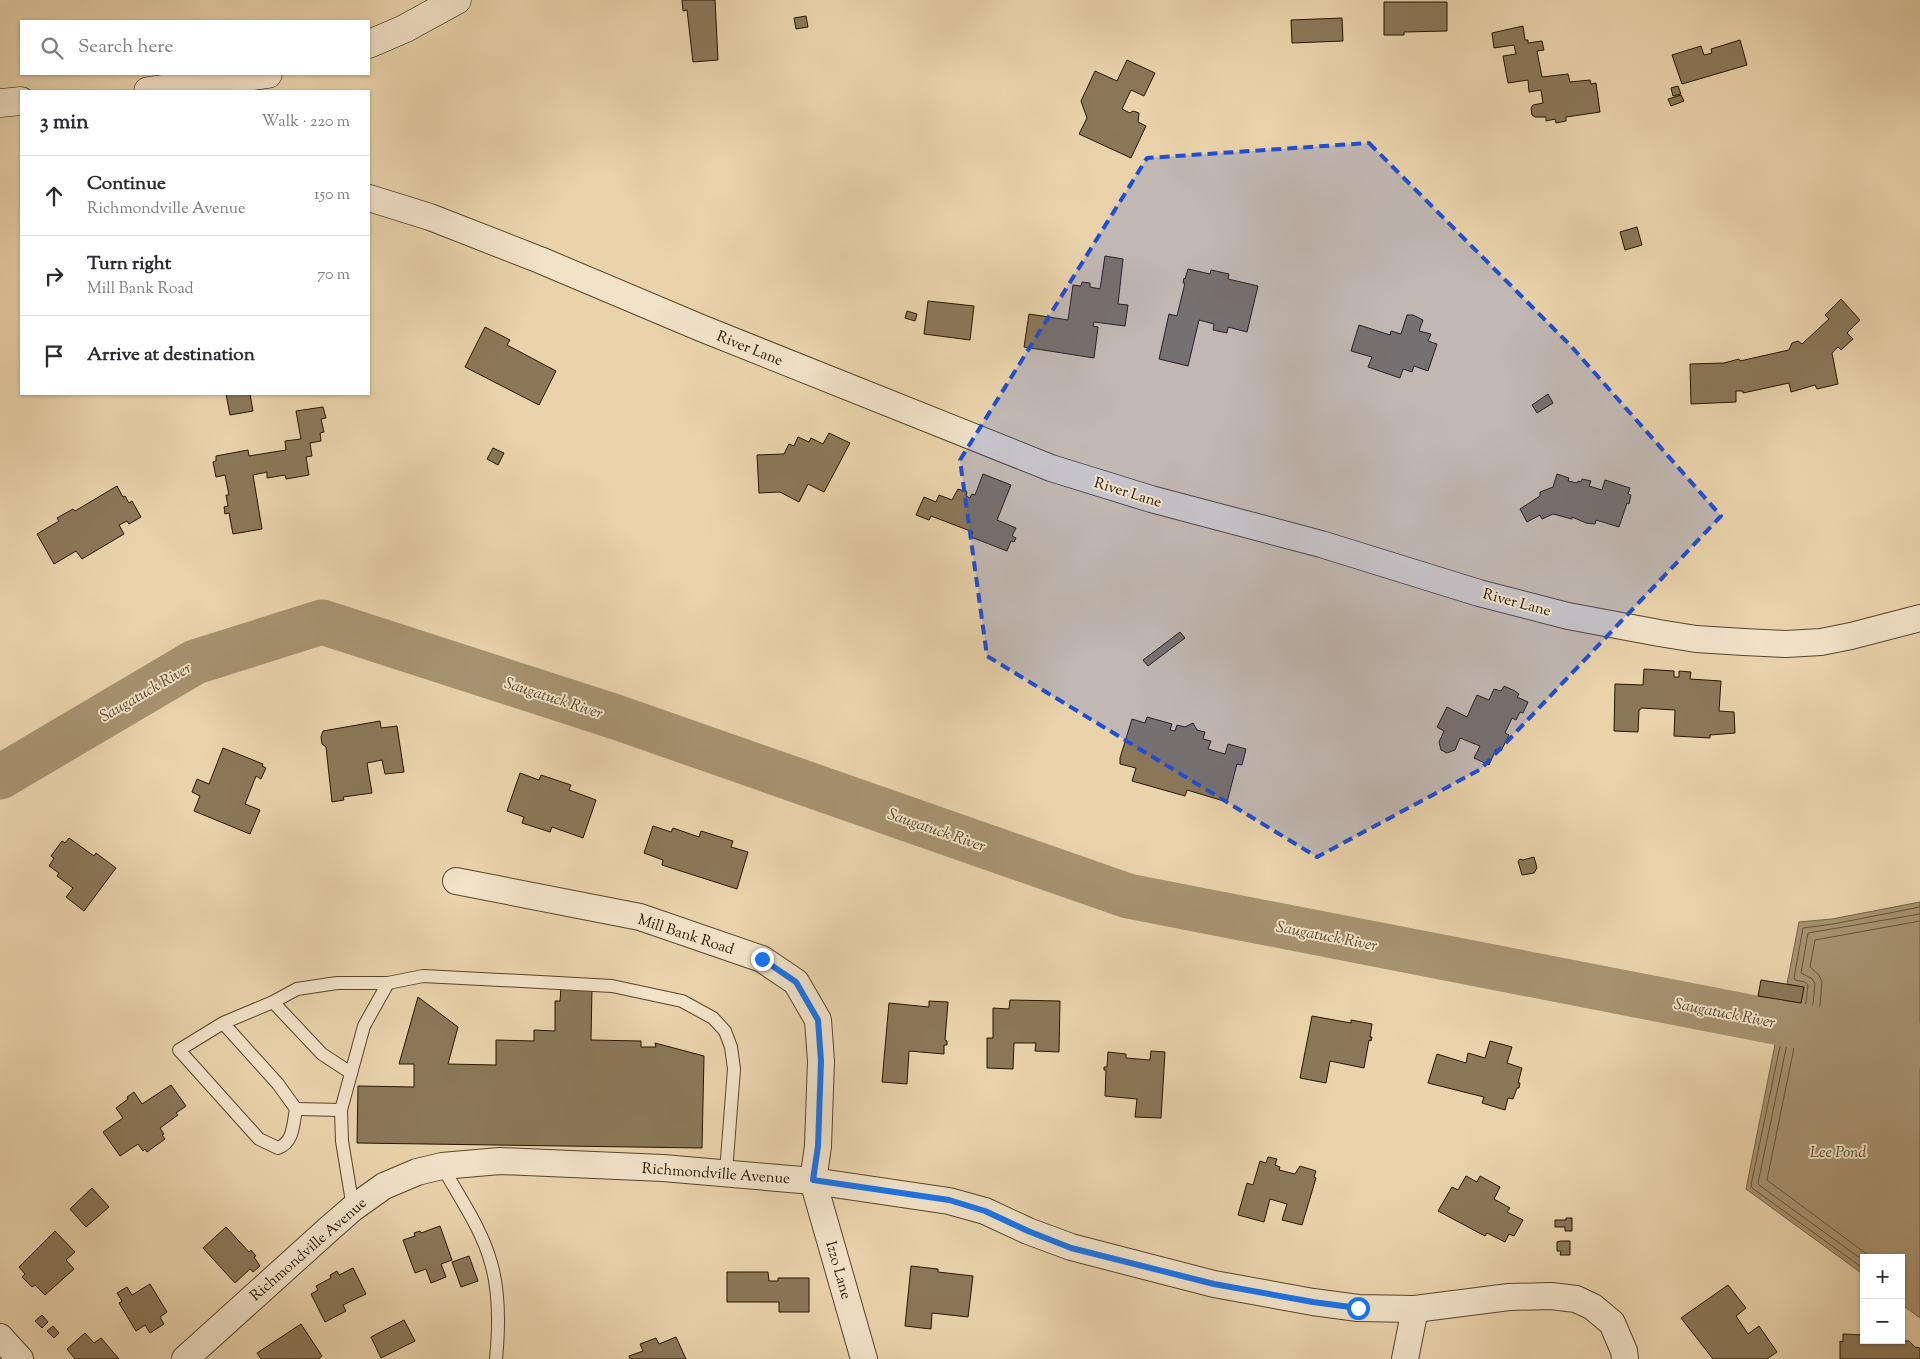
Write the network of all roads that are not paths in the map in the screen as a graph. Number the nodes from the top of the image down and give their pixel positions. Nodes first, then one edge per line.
1 (457, 0) edge
2 (370, 44) edge
3 (262, 75) edge
4 (167, 90) edge
5 (20, 101) edge
6 (0, 103) edge
7 (370, 198) edge
8 (1920, 618) edge
9 (456, 881) dead end
10 (388, 983) junction
11 (274, 1002) junction
12 (223, 1023) junction
13 (351, 1073) junction
14 (296, 1109) junction
15 (341, 1110) junction
16 (442, 1166) junction
17 (726, 1172) junction
18 (813, 1180) junction
19 (353, 1208) junction
20 (1415, 1309) junction
21 (0, 1337) edge
22 (20, 1359) edge
23 (185, 1359) edge
24 (496, 1359) edge
25 (864, 1359) edge
26 (1405, 1359) edge
27 (1624, 1359) edge

1 - 2 main road
3 - 4 main road
5 - 6 main road
7 - 8 street, River Lane
9 - 18 street, Mill Bank Road
10 - 11 lane
10 - 13 lane
10 - 17 lane
11 - 12 lane
11 - 13 lane
12 - 14 lane
12 - 14 lane
13 - 15 lane
14 - 15 lane
15 - 19 lane
16 - 17 street, Richmondville Avenue
16 - 19 street, Richmondville Avenue
16 - 24 lane
17 - 18 street, Richmondville Avenue
18 - 20 street, Richmondville Avenue
18 - 25 street, Izzo Lane
19 - 23 street, Richmondville Avenue
20 - 26 street
20 - 27 street, Richmondville Avenue
21 - 22 street

